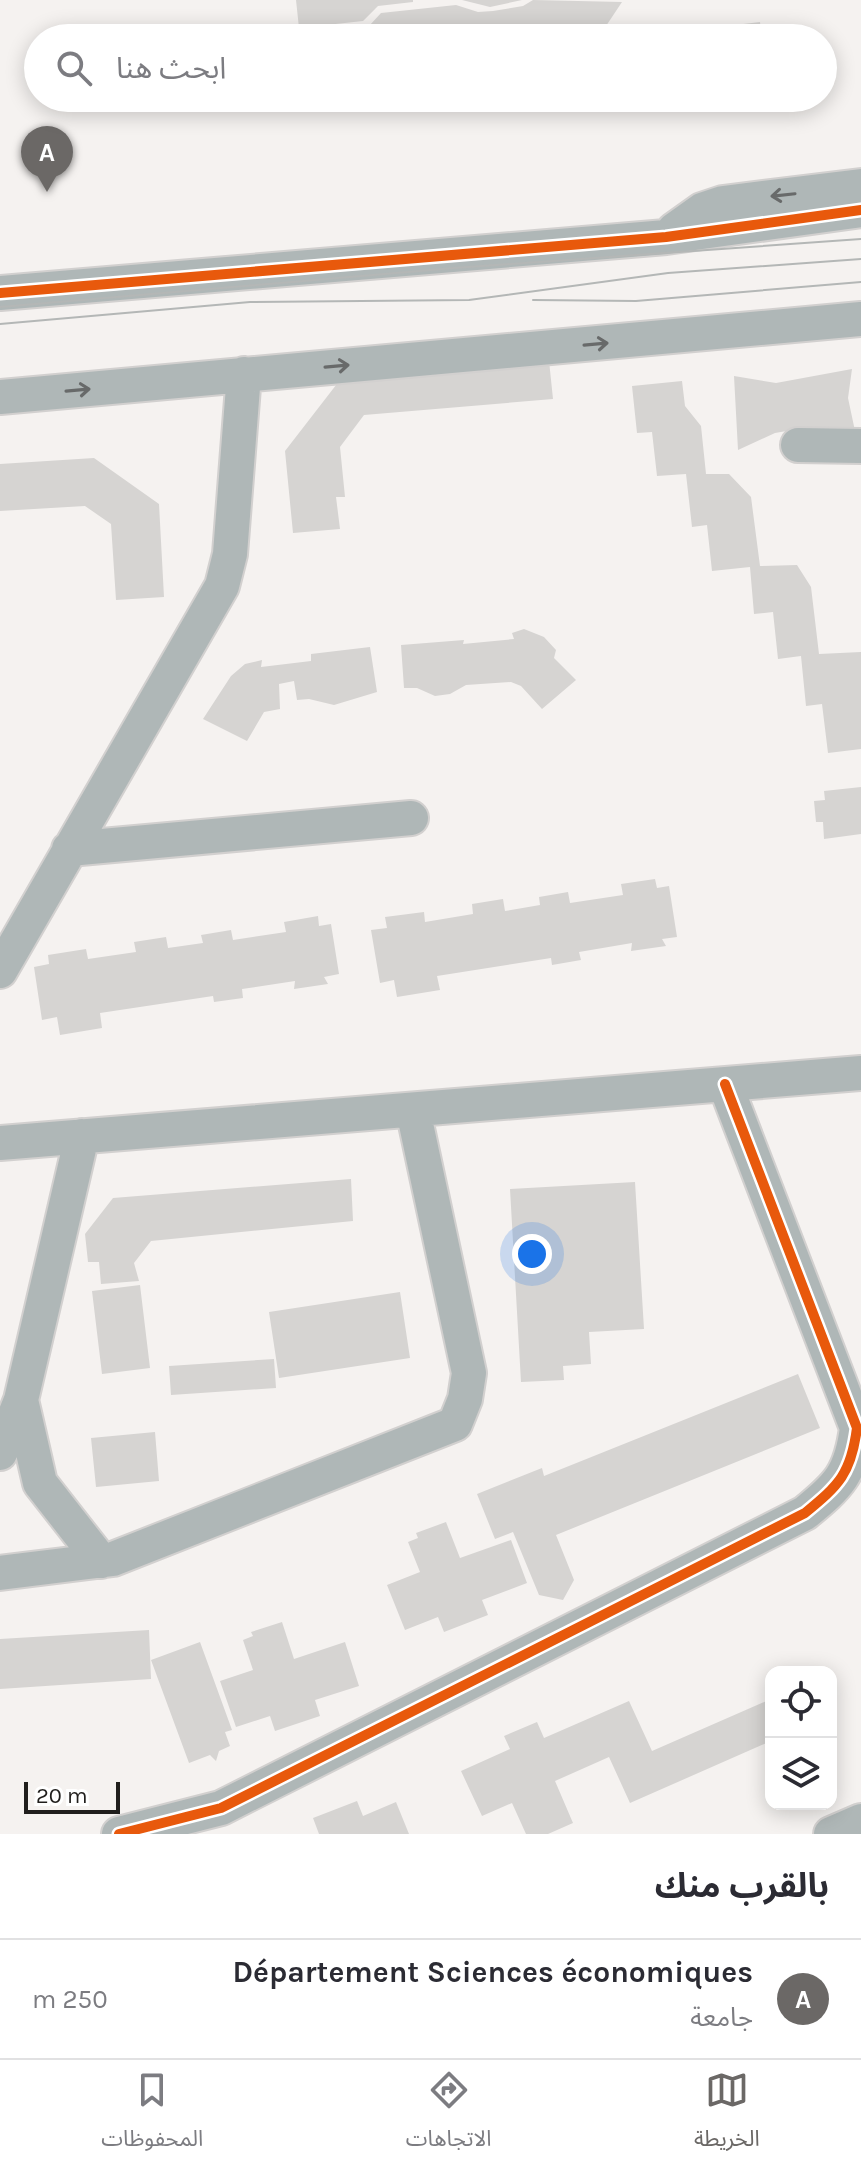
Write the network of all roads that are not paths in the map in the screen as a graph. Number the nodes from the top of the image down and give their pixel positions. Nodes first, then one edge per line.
1 (861, 186) edge
2 (861, 210) edge
3 (666, 237) junction
4 (0, 293) edge
5 (861, 319) edge
6 (244, 374) junction
7 (0, 397) edge
8 (798, 445) dead end
9 (861, 446) edge
10 (411, 818) dead end
11 (69, 849) junction
12 (0, 971) edge
13 (861, 1073) edge
14 (725, 1084) junction
15 (413, 1110) junction
16 (82, 1136) junction
17 (0, 1143) edge
18 (21, 1400) junction
19 (0, 1453) edge
20 (101, 1561) junction
21 (0, 1573) edge
22 (861, 1821) edge
23 (119, 1834) edge
24 (831, 1834) edge

1 -> 3 street
2 - 3 street
3 - 4 street
6 -> 5 street
7 -> 6 street
6 - 11 street
8 - 9 street
10 - 11 street
11 - 12 street
13 - 14 street
14 - 15 street
14 - 23 street
15 - 16 street
15 - 20 street
16 - 17 street
16 - 18 street
18 - 19 street
18 - 20 street
20 - 21 street
22 - 24 street

